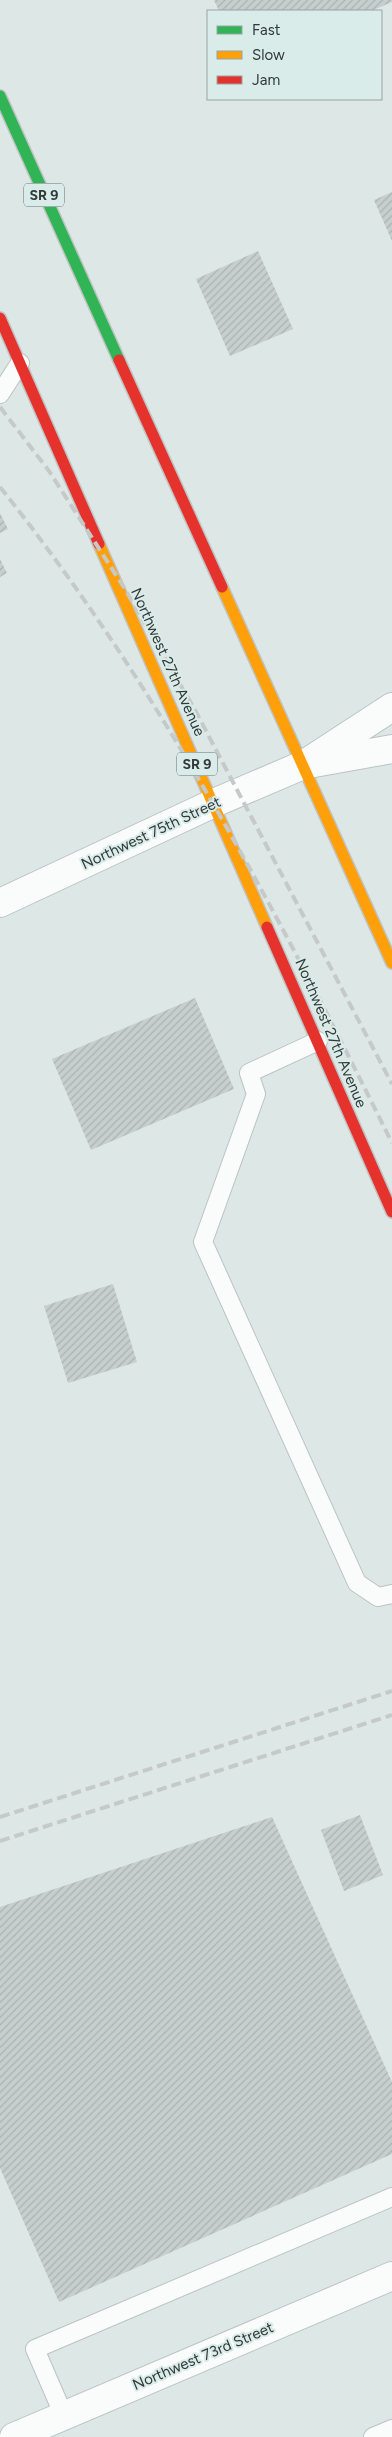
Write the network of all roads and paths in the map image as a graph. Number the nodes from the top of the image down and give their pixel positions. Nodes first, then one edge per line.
1 (0, 96) edge
2 (0, 318) edge
3 (20, 363) junction
4 (0, 394) edge
5 (392, 707) edge
6 (392, 749) edge
7 (303, 765) junction
8 (214, 802) junction
9 (0, 904) edge
10 (392, 963) edge
11 (318, 1041) junction
12 (392, 1212) edge
13 (392, 1594) edge
14 (392, 2197) edge
15 (392, 2276) edge
16 (64, 2416) junction
17 (392, 2429) edge
18 (14, 2437) edge
19 (373, 2437) edge

1 - 7 main road, SR 9
2 - 3 main road, Northwest 27th Avenue / SR 9
3 - 4 lane
3 - 8 main road, Northwest 27th Avenue / SR 9
5 - 7 street, Northwest 75th Street
6 - 7 street, Northwest 75th Street
7 - 8 street, Northwest 75th Street
7 - 10 main road, SR 9
8 - 9 street, Northwest 75th Street
8 - 11 main road, Northwest 27th Avenue / SR 9
11 - 12 main road, Northwest 27th Avenue / SR 9
11 - 13 lane
14 - 16 lane
15 - 16 street, Northwest 73rd Street
16 - 18 street, Northwest 73rd Street
17 - 19 lane

